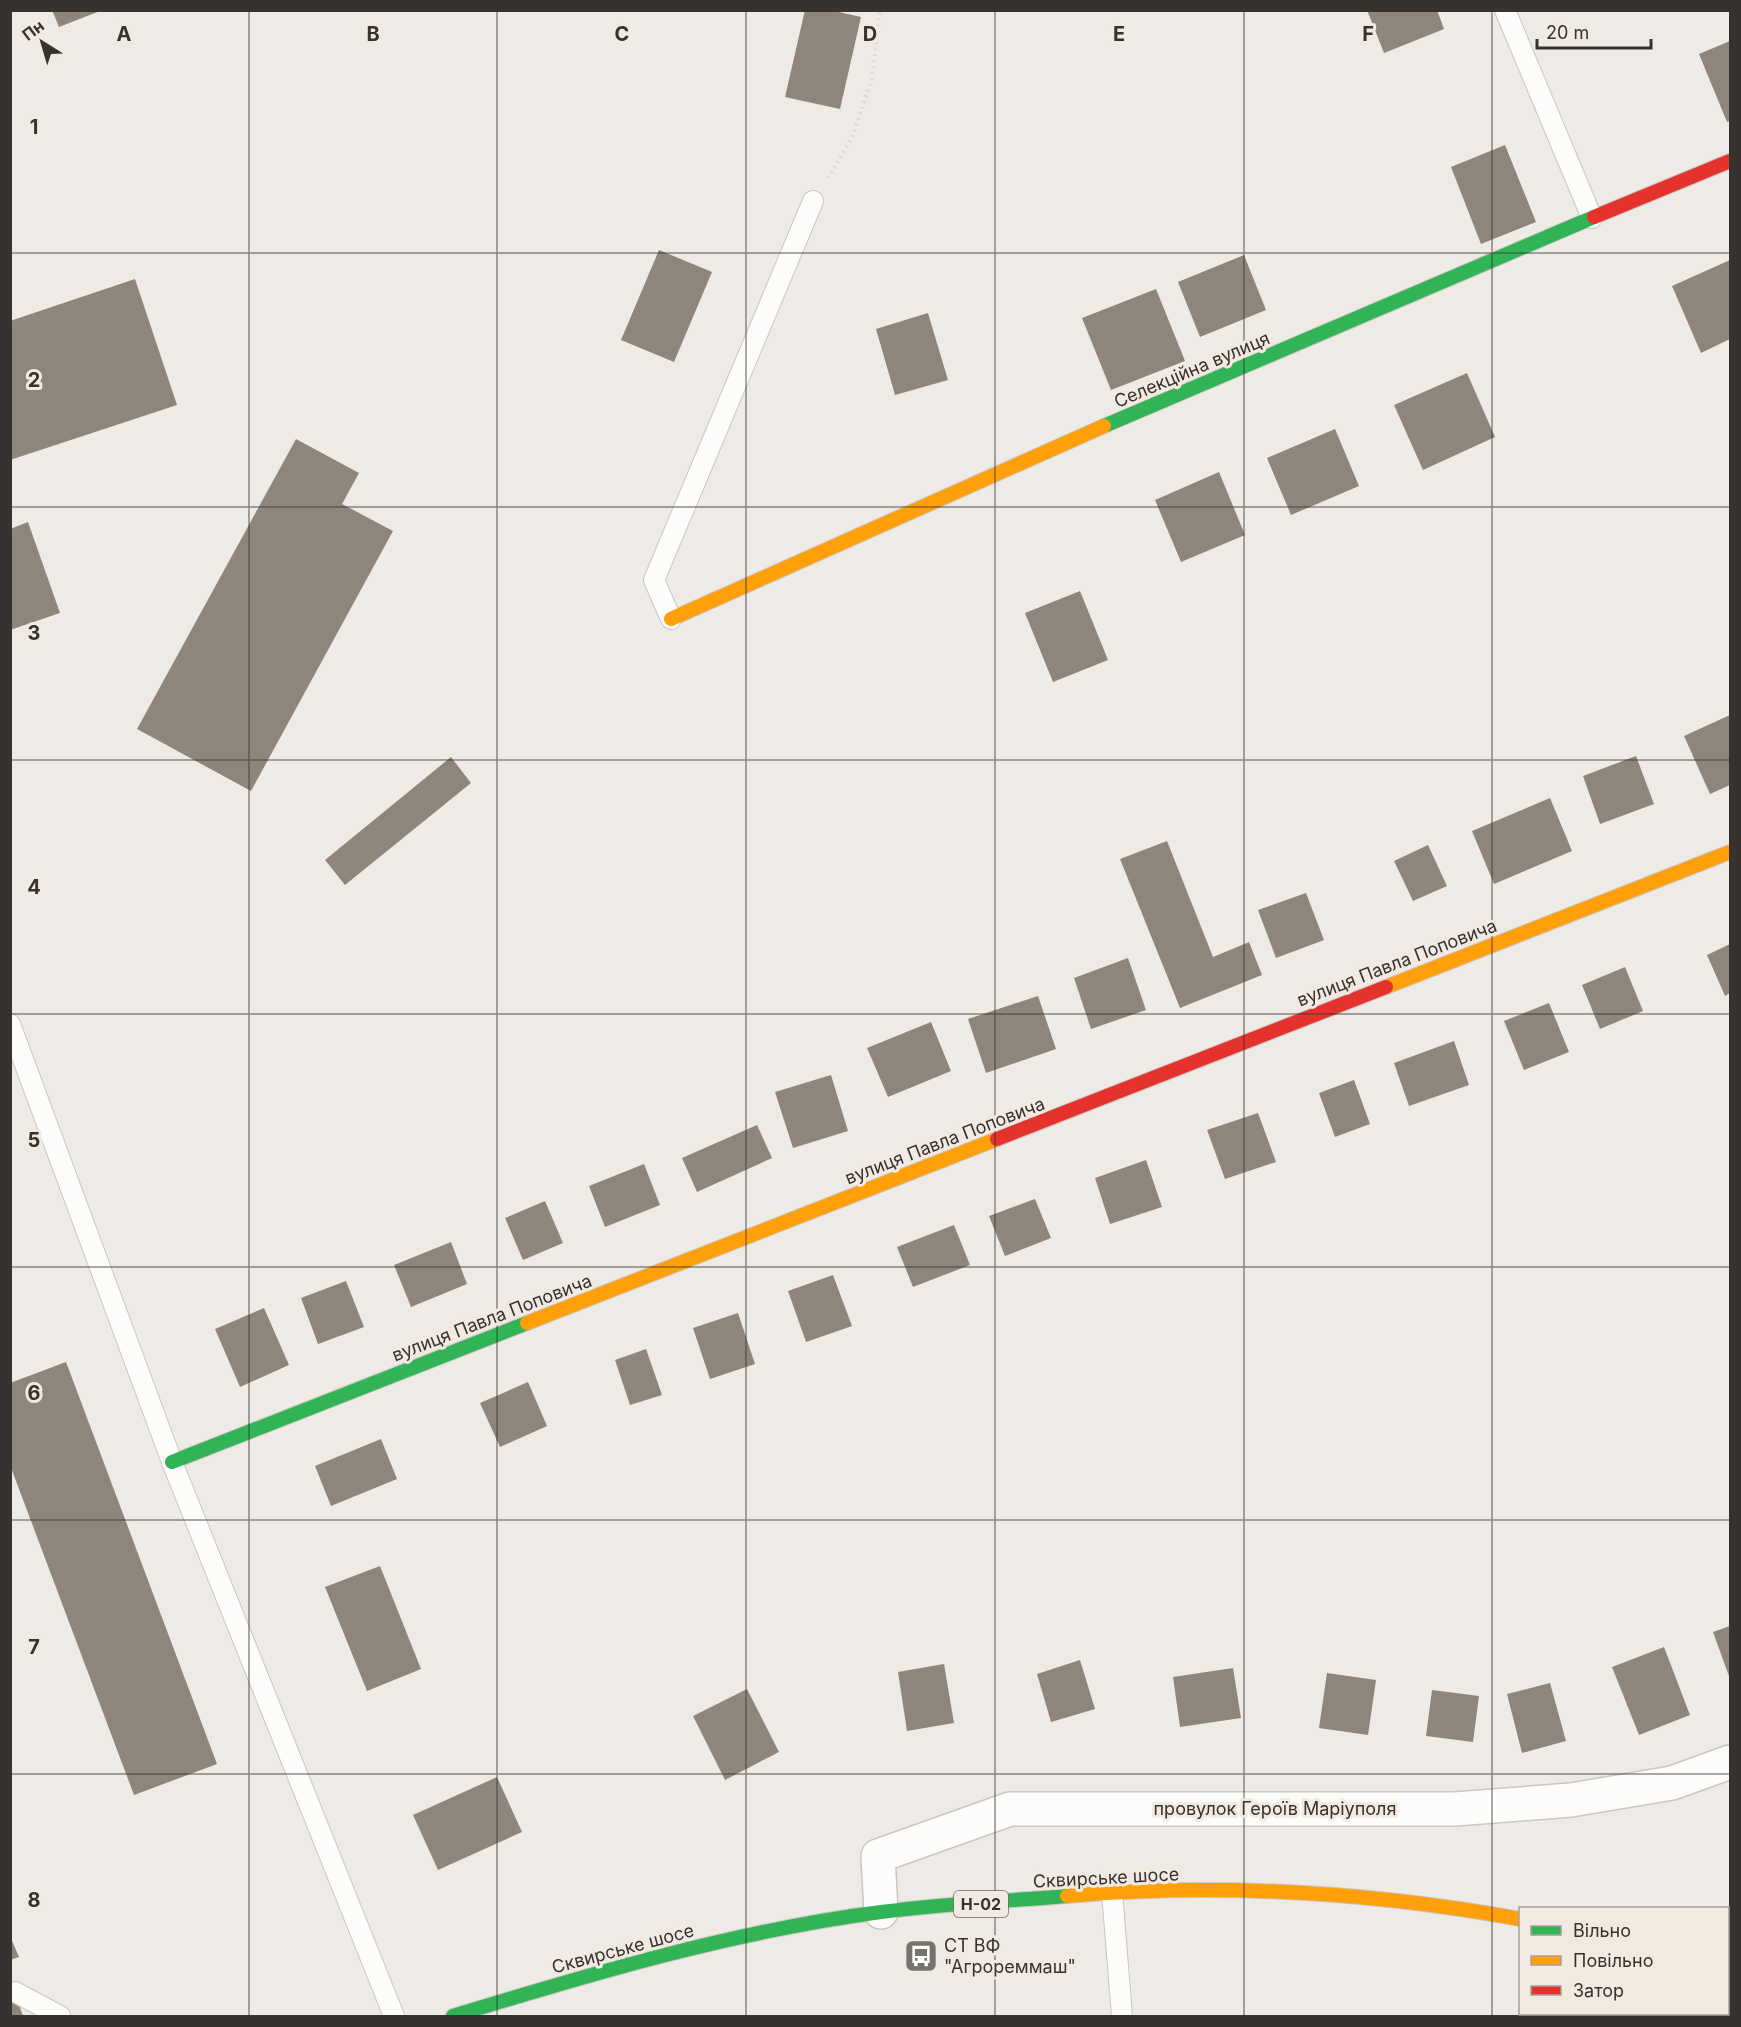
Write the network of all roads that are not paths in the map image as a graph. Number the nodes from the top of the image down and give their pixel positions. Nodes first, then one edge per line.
1 (1505, 10) edge
2 (1731, 161) edge
3 (813, 201) road end
4 (1592, 218) junction
5 (671, 619) joint
6 (1731, 852) edge
7 (10, 1024) edge
8 (172, 1462) junction
9 (1731, 1762) edge
10 (1112, 1892) junction
11 (881, 1912) junction
12 (1519, 1919) edge
13 (15, 1992) dead end
14 (60, 2016) edge
15 (394, 2016) edge
16 (453, 2016) edge
17 (1122, 2016) edge

1 - 4 lane
2 - 4 street, Селекційна вулиця
3 - 5 lane
4 - 5 street, Селекційна вулиця
6 - 8 street, вулиця Павла Поповича
7 - 8 lane
8 - 15 lane
9 - 11 street, провулок Героїв Маріуполя
10 - 11 street, Сквирське шосе / Н-02
10 - 12 street, Сквирське шосе / Н-02
10 - 17 lane
11 - 16 street, Сквирське шосе / Н-02
13 - 14 lane

